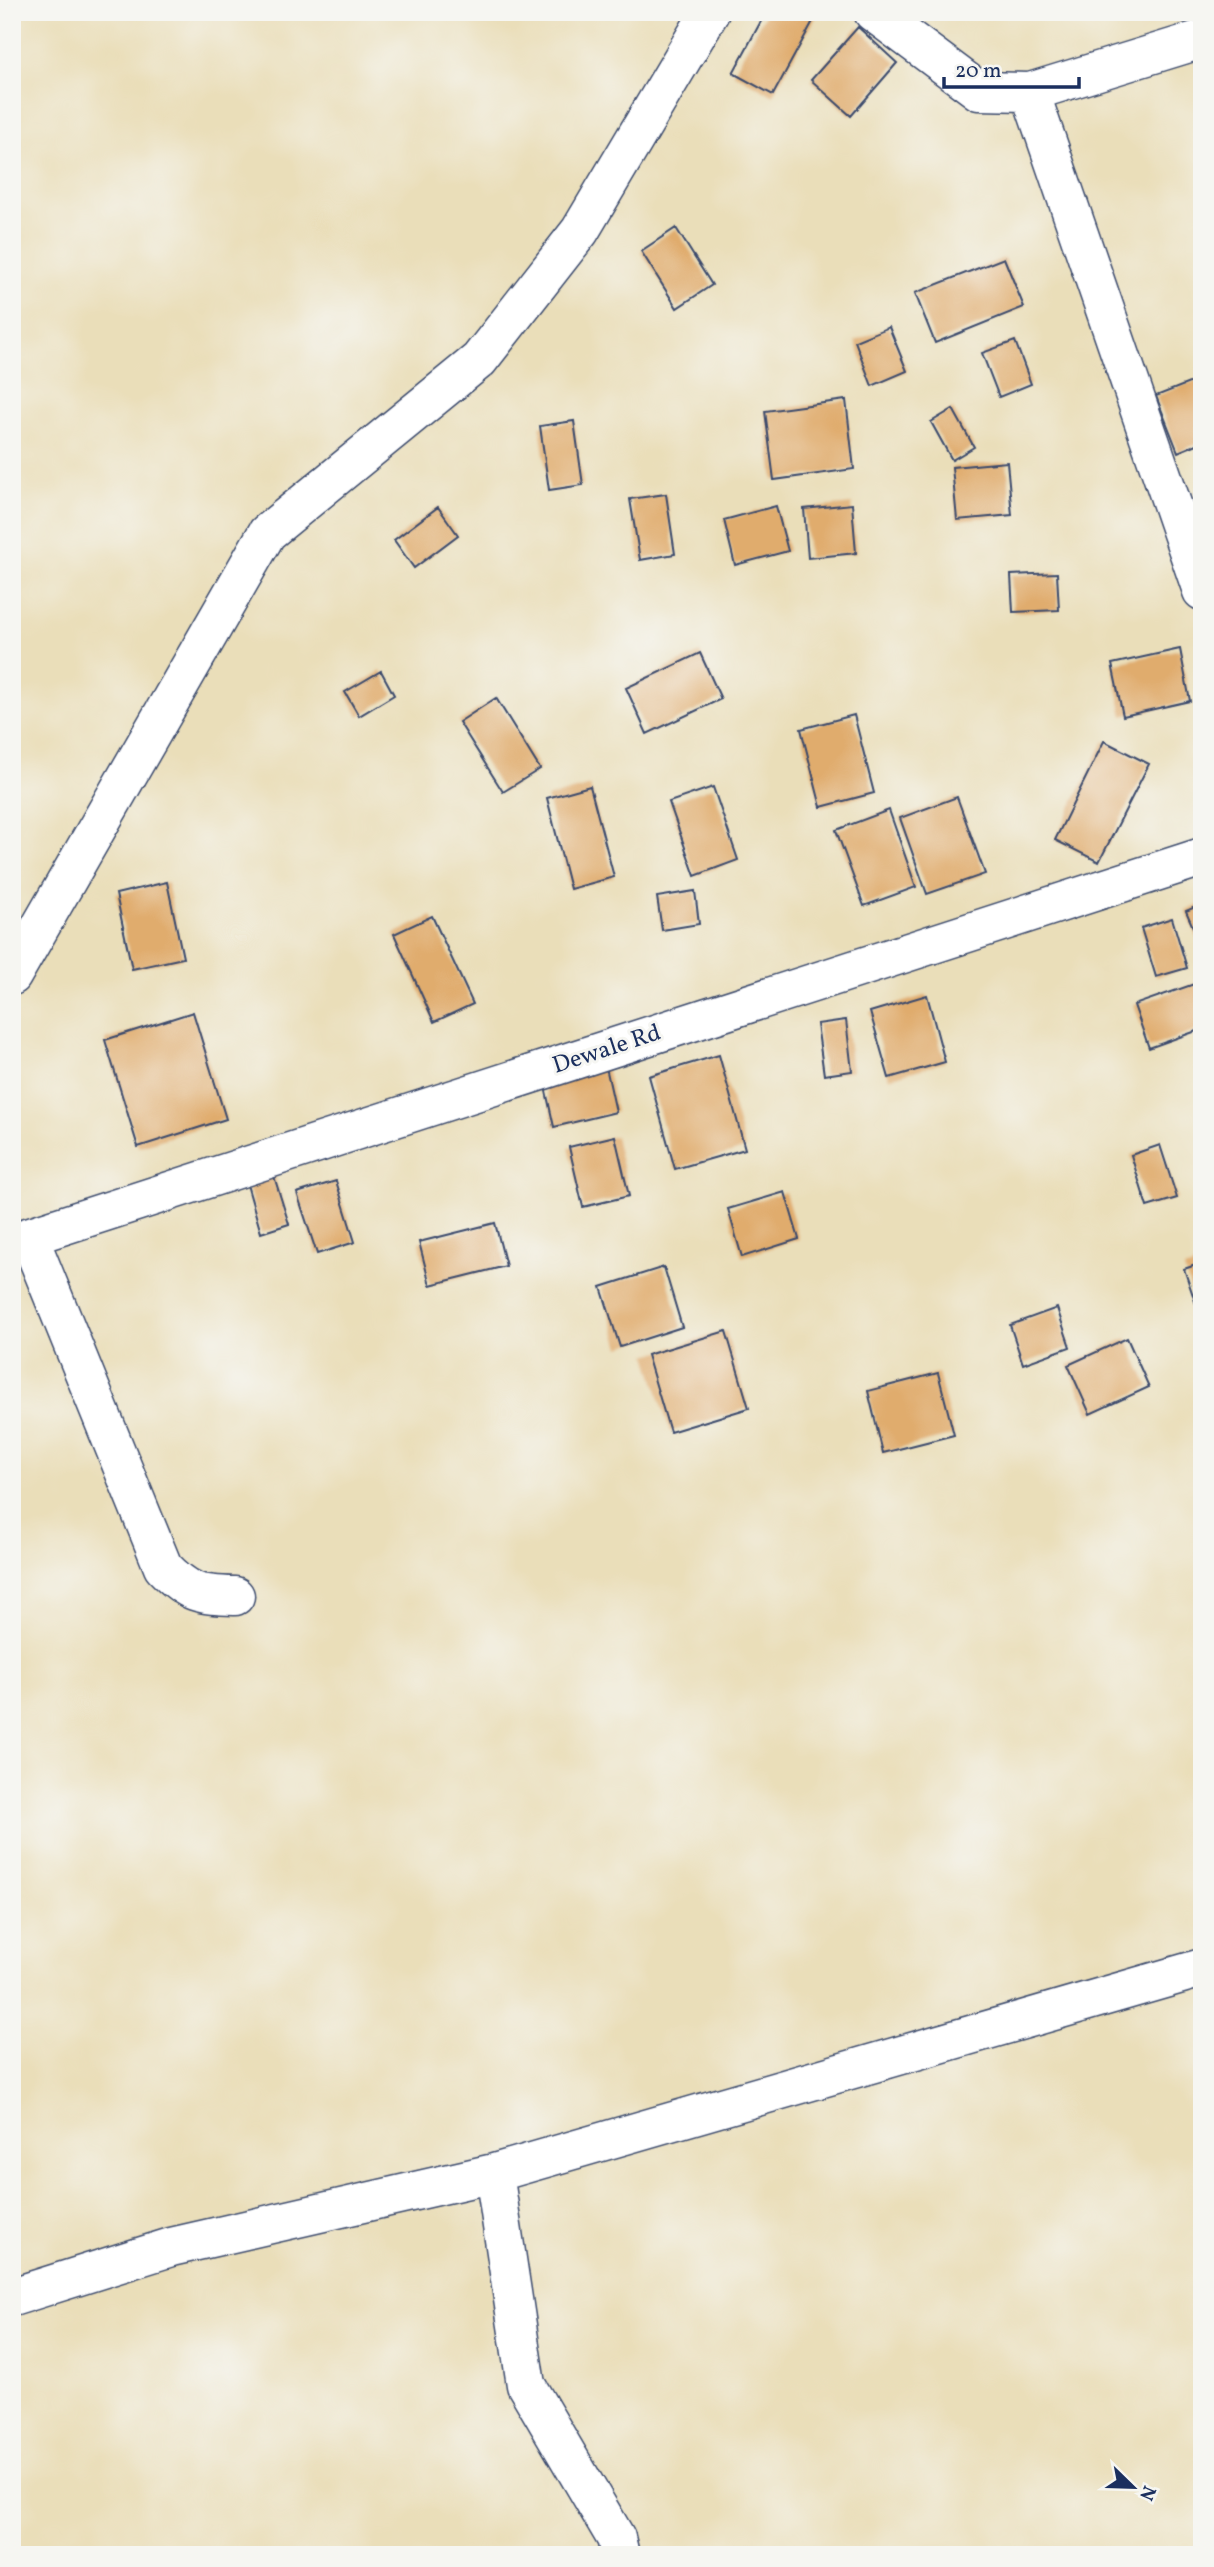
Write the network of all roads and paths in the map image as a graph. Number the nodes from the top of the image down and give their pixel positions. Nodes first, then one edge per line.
1 (710, 12) edge
2 (873, 12) edge
3 (1202, 39) edge
4 (1030, 92) junction
5 (1202, 591) edge
6 (1202, 857) edge
7 (12, 976) edge
8 (21, 1240) edge
9 (235, 1596) dead end
10 (1202, 1968) edge
11 (494, 2173) junction
12 (12, 2297) edge
13 (620, 2555) edge

1 - 7 street
2 - 4 street
3 - 4 street
4 - 5 street
6 - 8 street, Dewale Rd
8 - 9 street
10 - 11 street
11 - 12 street
11 - 13 street

